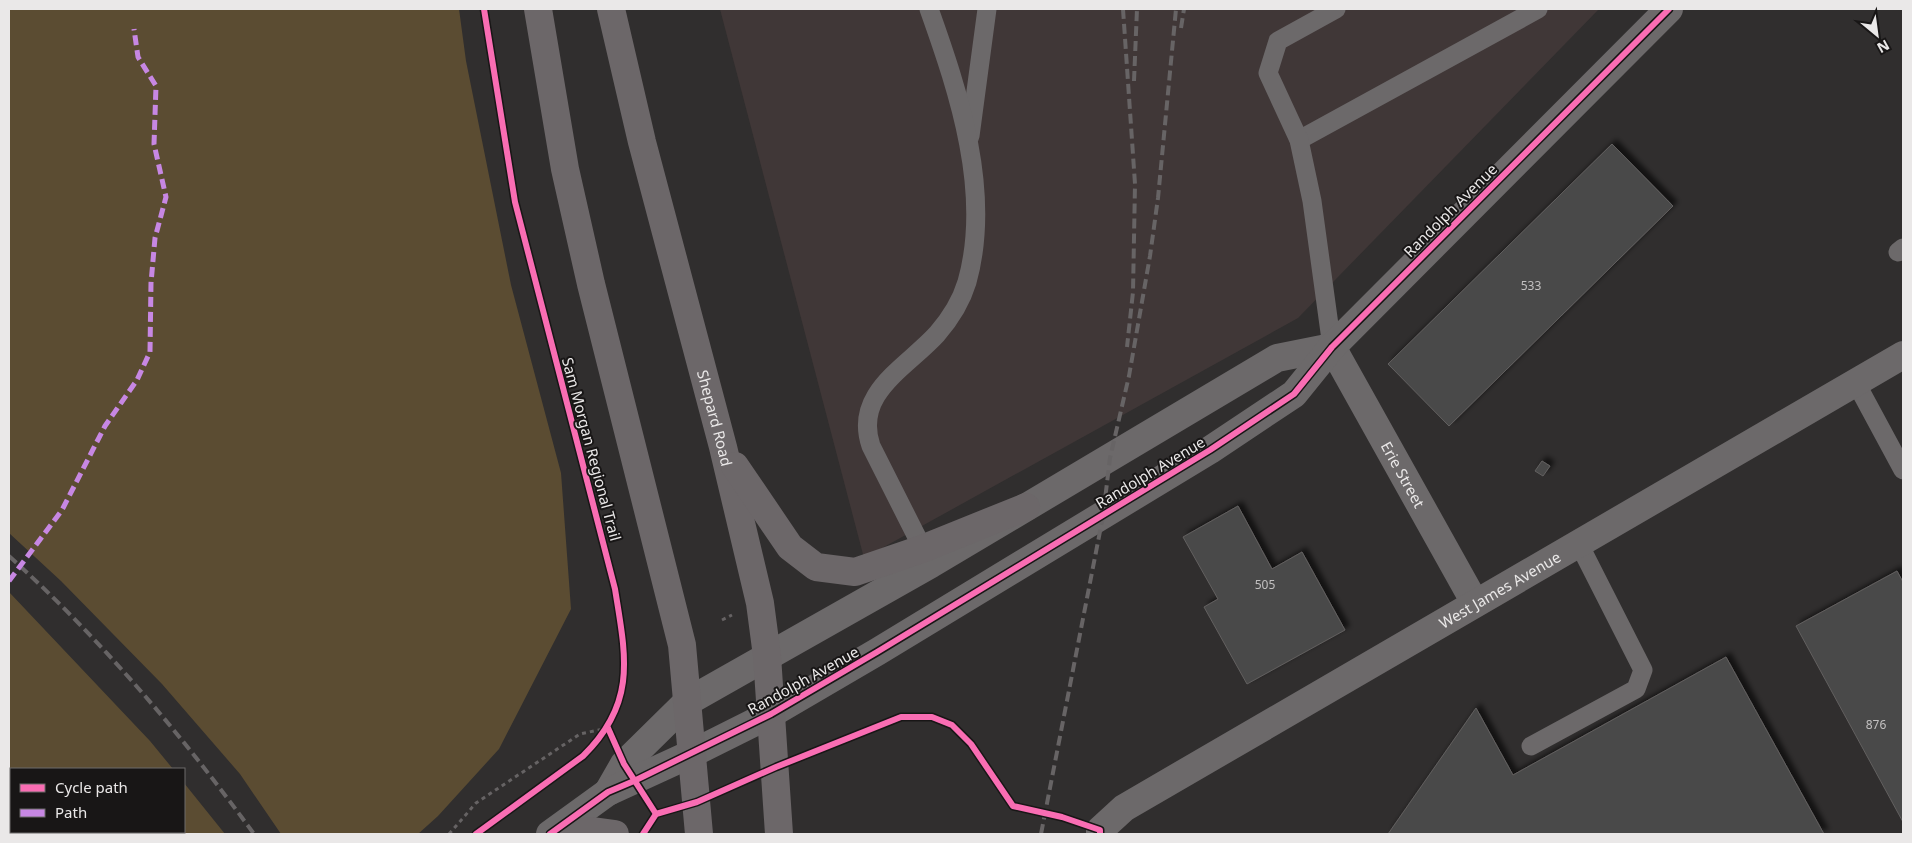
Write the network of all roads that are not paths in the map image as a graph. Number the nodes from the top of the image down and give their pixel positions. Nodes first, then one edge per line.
1 (538, 9) edge
2 (611, 9) edge
3 (929, 9) edge
4 (987, 9) edge
5 (1336, 9) edge
6 (1538, 9) edge
7 (1665, 10) edge
8 (1299, 140) junction
9 (968, 148) junction
10 (1332, 347) junction
11 (1903, 355) edge
12 (1855, 381) junction
13 (723, 447) junction
14 (1903, 470) edge
15 (1026, 507) joint
16 (1580, 544) junction
17 (927, 557) junction
18 (1475, 603) junction
19 (767, 656) junction
20 (687, 702) junction
21 (771, 714) junction
22 (1531, 746) dead end
23 (693, 753) junction
24 (608, 792) junction
25 (1100, 832) edge
26 (550, 834) edge
27 (568, 834) edge
28 (615, 834) edge
29 (699, 834) edge
30 (779, 834) edge

1 - 20 highway
2 - 13 highway, Shepard Road
3 - 9 lane
4 - 9 lane
5 - 8 lane
6 - 8 lane
7 - 10 street, Randolph Avenue
8 - 10 lane
9 - 17 lane
10 - 15 street
10 - 18 street, Erie Street
10 - 21 street, Randolph Avenue
11 - 12 street, West James Avenue
12 - 14 lane
12 - 16 street, West James Avenue
13 - 17 highway
13 - 19 highway, Shepard Road
15 - 17 highway
16 - 18 street, West James Avenue
16 - 22 lane
17 - 19 street, Randolph Avenue
18 - 25 street, West James Avenue
19 - 20 street, Randolph Avenue
19 - 21 highway, Shepard Road
20 - 23 highway
20 - 24 street, Randolph Avenue
21 - 23 street, Randolph Avenue
21 - 30 highway, Shepard Road
23 - 24 street, Randolph Avenue
23 - 29 highway
24 - 26 street, Randolph Avenue
27 - 28 highway

